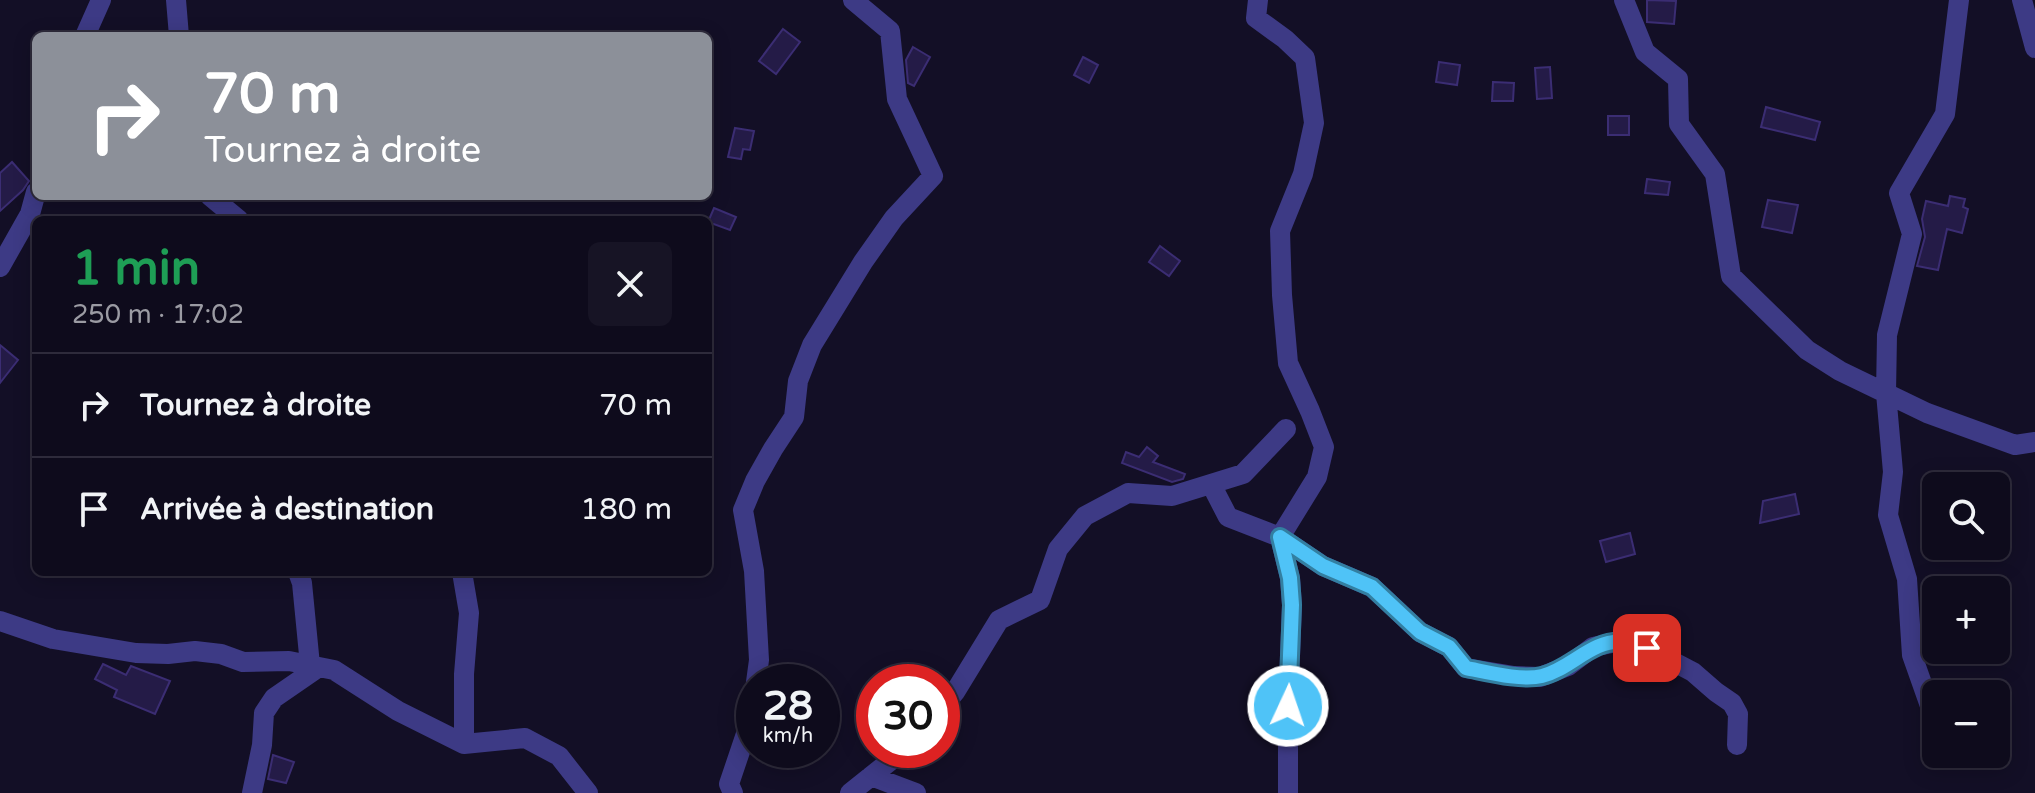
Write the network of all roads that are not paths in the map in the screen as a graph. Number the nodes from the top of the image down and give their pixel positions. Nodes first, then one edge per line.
1 (101, 0) edge
2 (176, 0) edge
3 (853, 0) edge
4 (1258, 0) edge
5 (1624, 0) edge
6 (1959, 0) edge
7 (2022, 0) edge
8 (87, 32) edge
9 (179, 32) edge
10 (2035, 48) edge
11 (34, 200) edge
12 (213, 200) edge
13 (234, 216) edge
14 (0, 267) edge
15 (1886, 393) junction
16 (1286, 429) dead end
17 (2035, 442) edge
18 (1211, 484) junction
19 (1280, 537) junction
20 (299, 576) edge
21 (463, 576) edge
22 (0, 621) edge
23 (758, 664) edge
24 (314, 666) junction
25 (1922, 683) edge
26 (960, 684) edge
27 (464, 744) junction
28 (1737, 745) dead end
29 (736, 763) edge
30 (881, 768) edge
31 (871, 776) junction
32 (252, 793) edge
33 (588, 793) edge
34 (733, 793) edge
35 (850, 793) edge
36 (916, 793) edge
37 (1288, 793) edge

1 - 8 street
2 - 9 street
3 - 23 street
4 - 19 street
5 - 15 street
6 - 15 street
7 - 10 street
11 - 14 street
12 - 13 street
15 - 17 street
15 - 25 street
16 - 18 street
18 - 19 street
18 - 26 street
19 - 28 street
19 - 37 street
20 - 24 street
21 - 27 street
22 - 24 street
24 - 27 street
24 - 32 street
27 - 33 street
29 - 34 street
30 - 31 street
31 - 35 street
31 - 36 street

